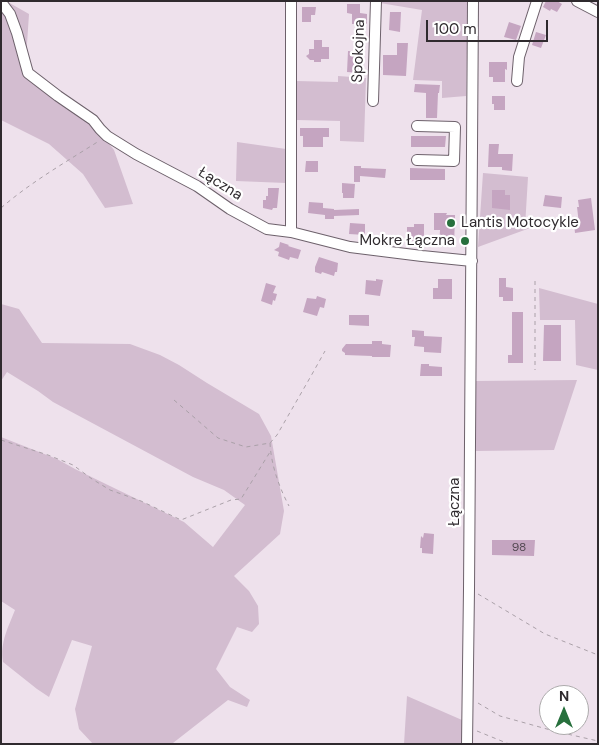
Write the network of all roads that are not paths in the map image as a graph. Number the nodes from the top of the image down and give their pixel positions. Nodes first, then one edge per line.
1 (291, 1) edge
2 (376, 1) edge
3 (474, 1) edge
4 (537, 1) edge
5 (577, 1) edge
6 (1, 2) edge
7 (598, 12) edge
8 (517, 81) dead end
9 (372, 101) dead end
10 (417, 126) dead end
11 (417, 160) dead end
12 (454, 161) junction
13 (472, 161) junction
14 (291, 232) junction
15 (472, 261) junction
16 (467, 744) edge

1 - 14 street
2 - 9 street, Spokojna
3 - 13 street, Łączna
4 - 8 street
5 - 7 street
6 - 14 street, Łączna
10 - 12 street
11 - 12 street
12 - 13 street
13 - 15 street, Łączna
14 - 15 street, Łączna
15 - 16 street, Łączna

